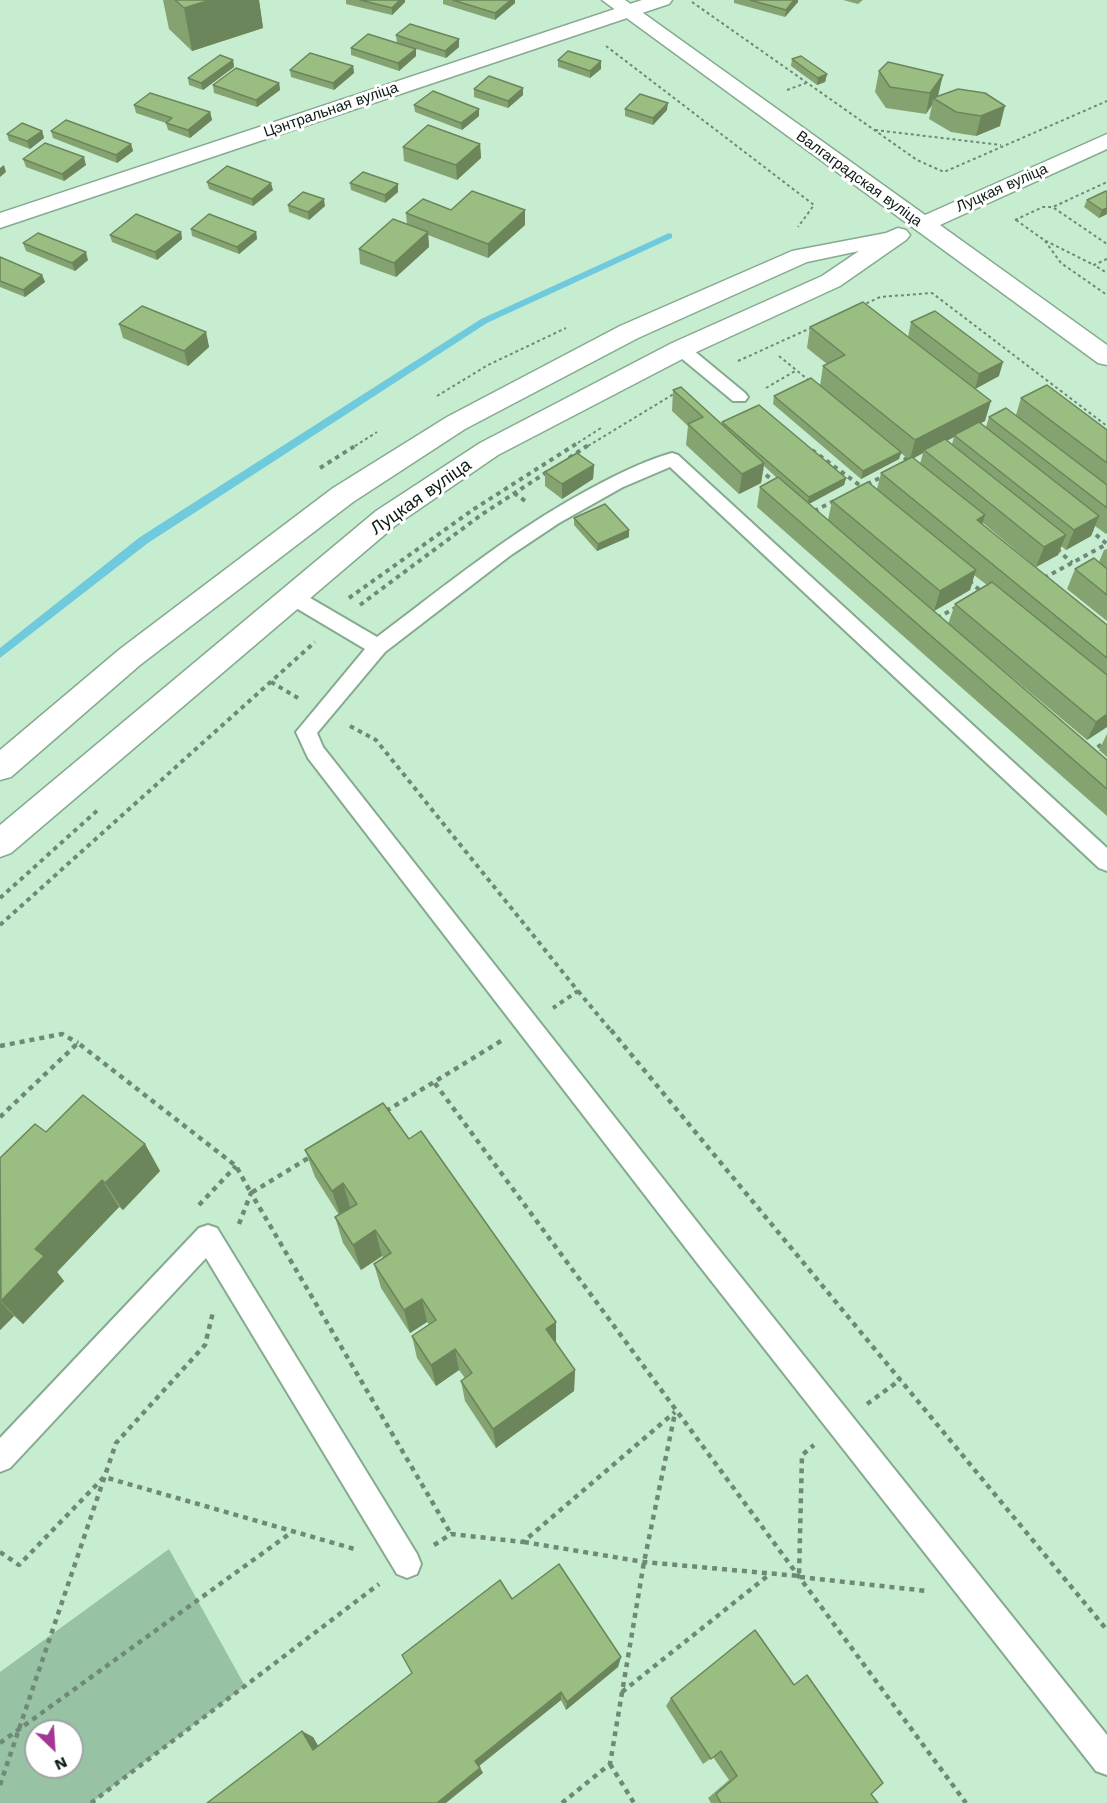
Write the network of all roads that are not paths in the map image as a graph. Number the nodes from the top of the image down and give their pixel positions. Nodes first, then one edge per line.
1 (662, 0) edge
2 (620, 6) edge
3 (1107, 141) edge
4 (0, 221) edge
5 (923, 224) junction
6 (898, 235) junction
7 (681, 349) junction
8 (1107, 357) edge
9 (739, 397) road end
10 (293, 597) junction
11 (378, 647) junction
12 (0, 768) edge
13 (4, 834) edge
14 (1107, 862) edge
15 (0, 1458) edge
16 (407, 1564) road end
17 (1107, 1760) edge

1 - 2 street, Цэнтральная вуліца
2 - 4 street, Цэнтральная вуліца
2 - 5 street, Валгаградская вуліца
3 - 5 street, Луцкая вуліца
5 - 6 street, Луцкая вуліца
5 - 8 street, Валгаградская вуліца
6 - 7 street, Луцкая вуліца
6 - 12 street, Луцкая вуліца
7 - 9 lane
7 - 10 street, Луцкая вуліца
10 - 11 lane
10 - 13 street, Луцкая вуліца
11 - 14 lane
11 - 17 lane
15 - 16 lane

